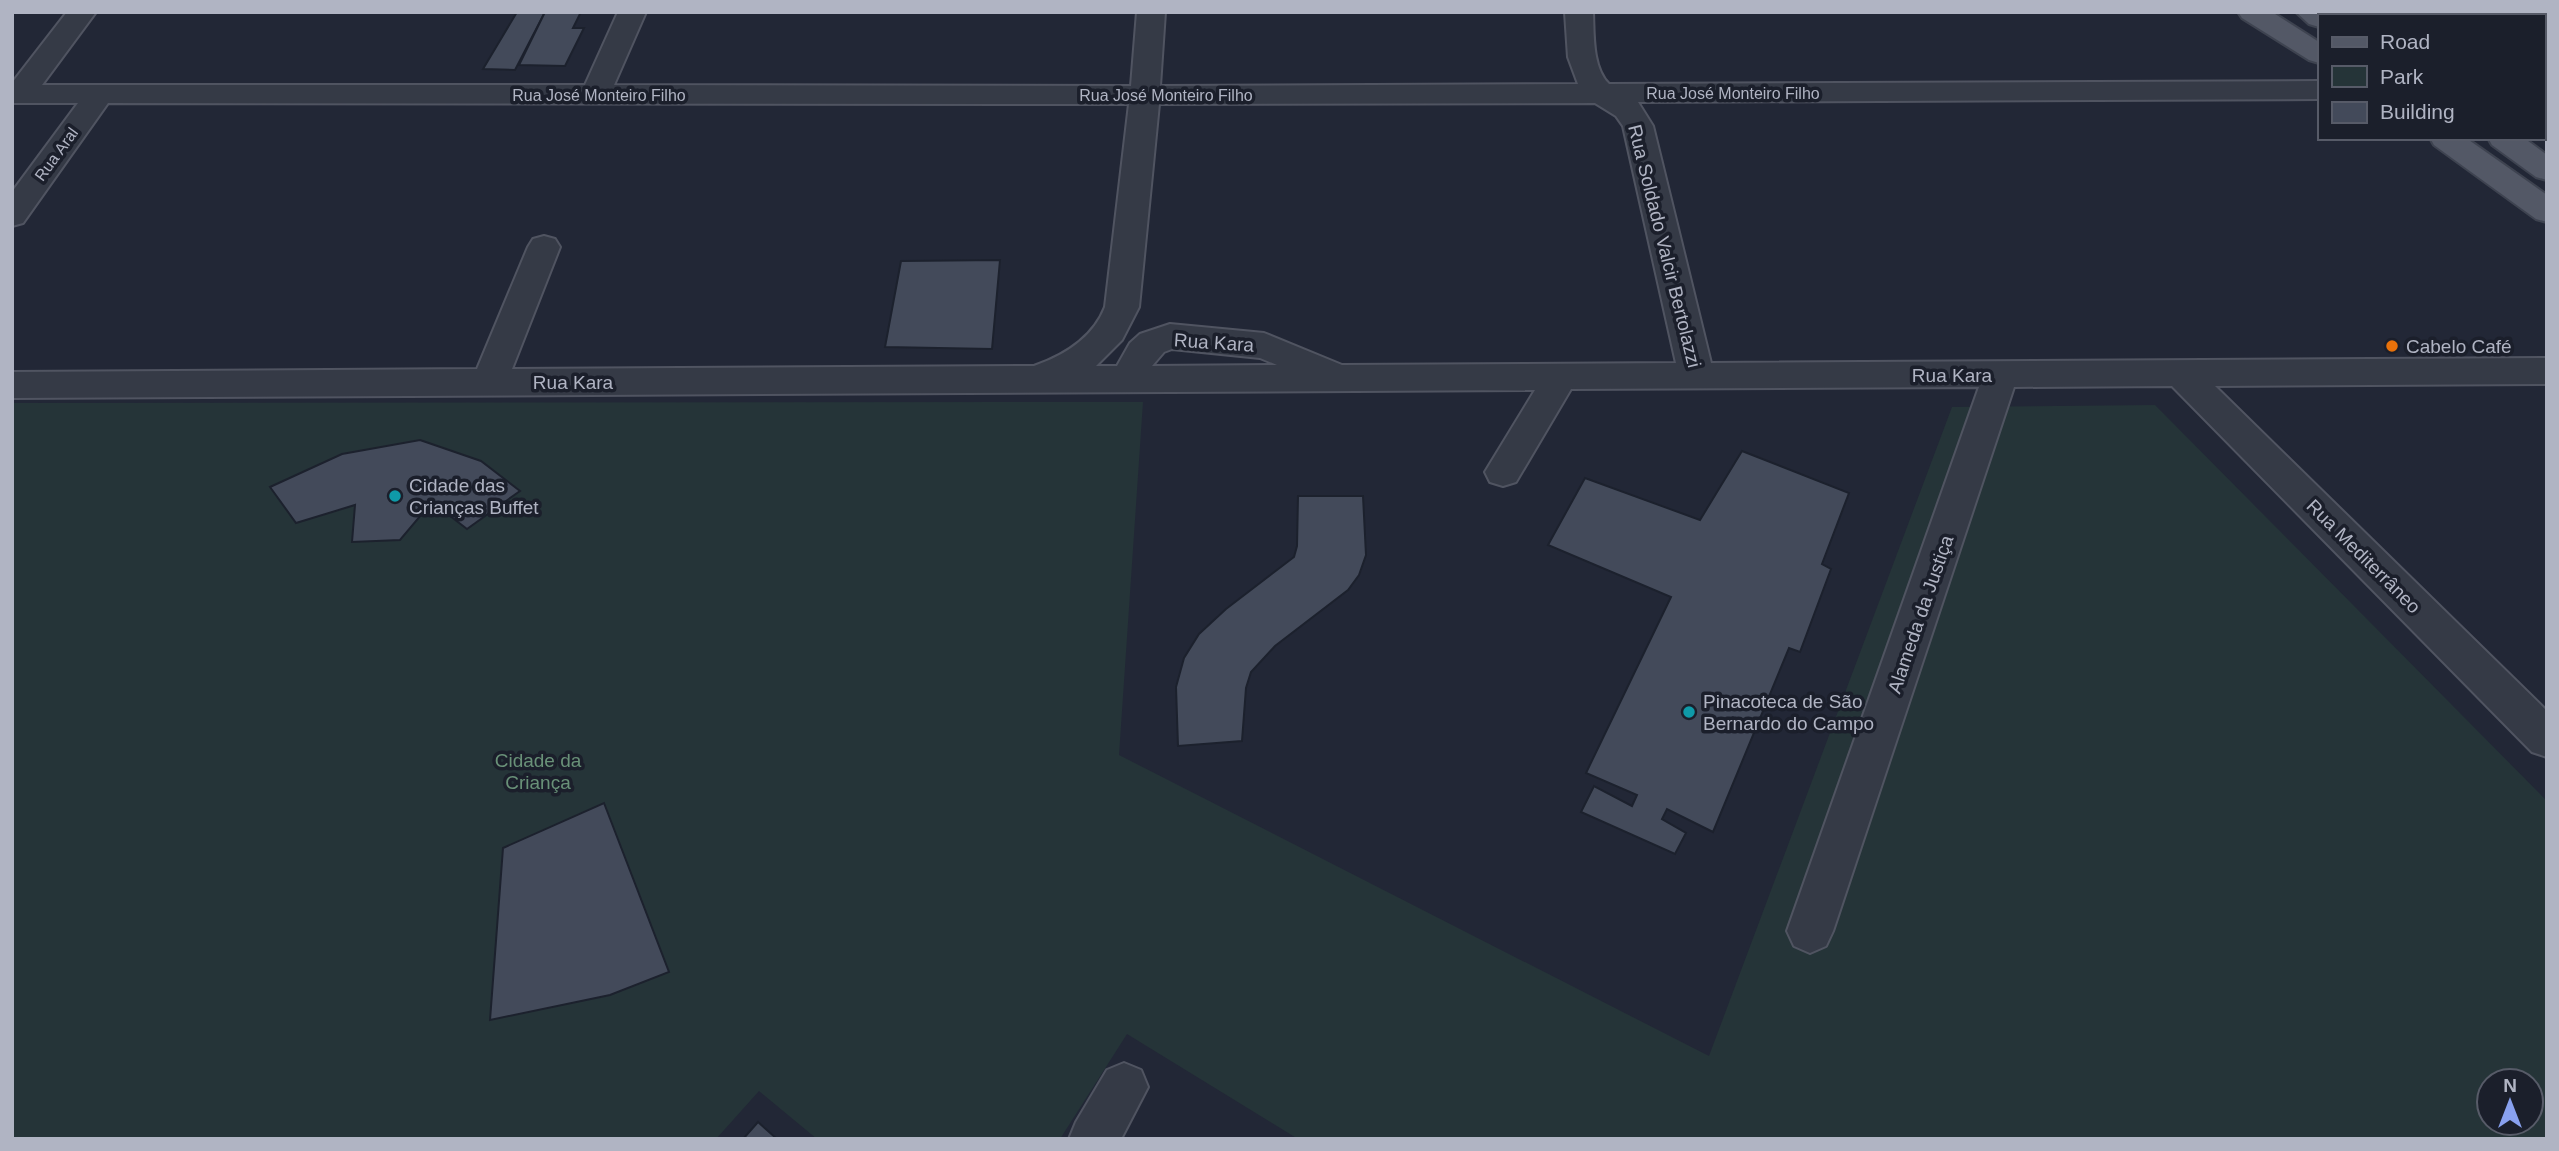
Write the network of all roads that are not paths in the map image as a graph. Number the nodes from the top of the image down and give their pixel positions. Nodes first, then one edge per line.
1 (82, 12) edge
2 (632, 12) edge
3 (1151, 12) edge
4 (1579, 12) edge
5 (2252, 12) edge
6 (2318, 53) edge
7 (2318, 90) edge
8 (1601, 93) junction
9 (16, 94) edge
10 (100, 94) junction
11 (595, 95) junction
12 (1145, 95) junction
13 (2448, 140) edge
14 (2506, 140) edge
15 (2547, 170) edge
16 (2547, 211) edge
17 (12, 215) edge
18 (544, 247) dead end
19 (1122, 307) junction
20 (1170, 337) junction
21 (2547, 371) edge
22 (2181, 374) junction
23 (2000, 375) junction
24 (1697, 377) junction
25 (1560, 378) junction
26 (1357, 379) junction
27 (1031, 380) junction
28 (1133, 380) junction
29 (489, 383) junction
30 (12, 385) edge
31 (1503, 472) dead end
32 (2547, 739) edge
33 (1810, 931) dead end
34 (1124, 1087) dead end
35 (1093, 1139) edge

1 - 9 street
2 - 11 street
3 - 12 street
4 - 8 street, Rua Soldado Valcir Bertolazzi
5 - 6 main road
7 - 8 street, Rua José Monteiro Filho
8 - 12 street, Rua José Monteiro Filho
8 - 24 street, Rua Soldado Valcir Bertolazzi
9 - 10 street, Rua José Monteiro Filho
10 - 11 street, Rua José Monteiro Filho
10 - 17 street, Rua Aral
11 - 12 street, Rua José Monteiro Filho
12 - 19 street
13 - 16 main road
14 - 15 main road
18 - 29 street
19 - 20 street
19 - 27 street
20 - 26 street, Rua Kara
20 - 28 street, Rua Kara
21 - 22 street, Rua Kara
22 - 23 street, Rua Kara
22 - 32 street, Rua Mediterrâneo
23 - 24 street, Rua Kara
23 - 33 street, Alameda da Justiça
24 - 25 street, Rua Kara
25 - 26 street, Rua Kara
25 - 31 street
26 - 28 street, Rua Kara
27 - 28 street, Rua Kara
27 - 29 street, Rua Kara
29 - 30 street, Rua Kara
34 - 35 street

